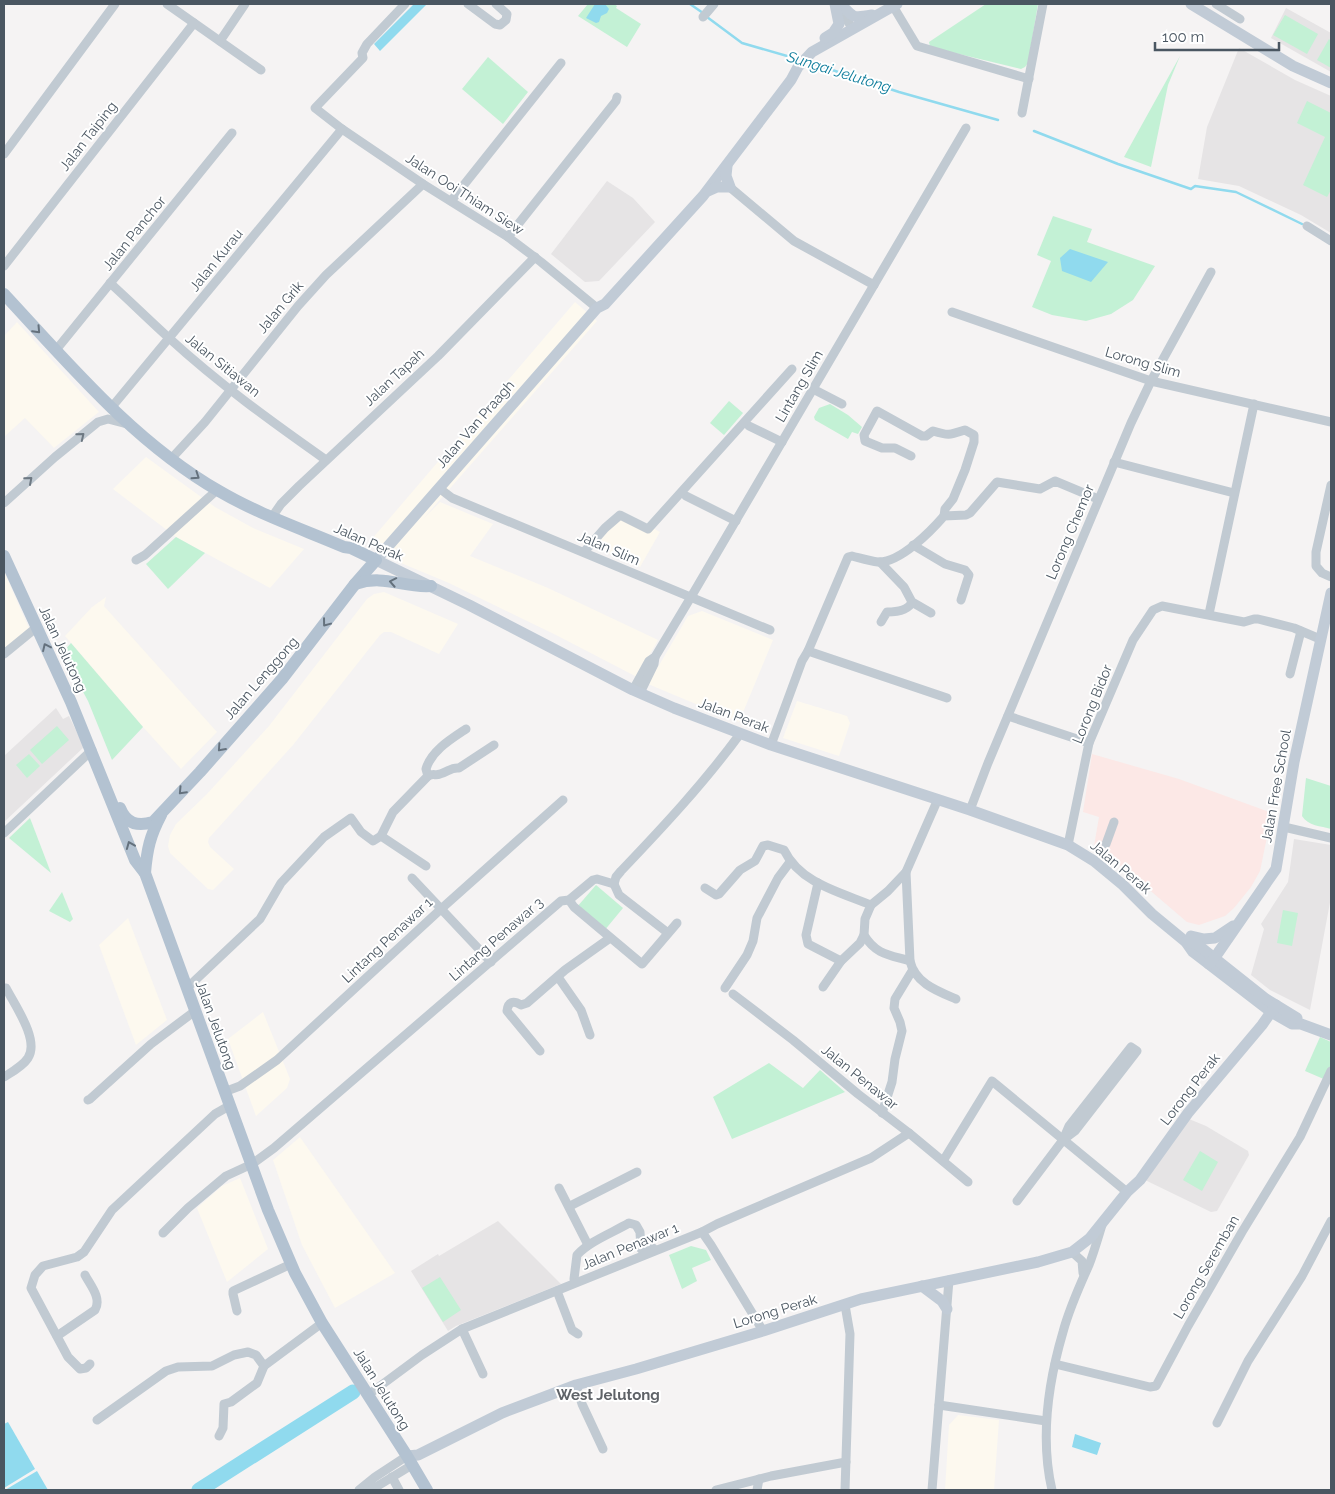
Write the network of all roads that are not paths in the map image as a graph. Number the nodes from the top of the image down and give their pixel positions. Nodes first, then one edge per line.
1 (115, 4) edge
2 (167, 4) edge
3 (245, 4) edge
4 (405, 4) edge
5 (468, 4) edge
6 (496, 4) edge
7 (835, 4) edge
8 (840, 4) edge
9 (1043, 4) edge
10 (1191, 4) edge
11 (1216, 4) edge
12 (895, 5) edge
13 (880, 14) junction
14 (1240, 19) dead end
15 (194, 23) junction
16 (853, 29) junction
17 (220, 41) junction
18 (804, 60) junction
19 (561, 63) dead end
20 (262, 70) dead end
21 (1029, 79) junction
22 (1331, 84) edge
23 (618, 97) dead end
24 (1022, 114) dead end
25 (966, 128) dead end
26 (342, 129) junction
27 (232, 133) dead end
28 (4, 154) edge
29 (727, 166) junction
30 (716, 176) junction
31 (423, 184) junction
32 (730, 188) junction
33 (707, 191) junction
34 (451, 201) junction
35 (1307, 226) dead end
36 (508, 237) junction
37 (1331, 241) edge
38 (535, 257) junction
39 (4, 266) edge
40 (1211, 272) dead end
41 (110, 283) junction
42 (874, 284) junction
43 (4, 294) edge
44 (597, 308) junction
45 (952, 312) dead end
46 (169, 339) junction
47 (56, 350) junction
48 (792, 369) dead end
49 (1151, 382) junction
50 (813, 389) junction
51 (230, 390) junction
52 (842, 404) dead end
53 (1254, 404) junction
54 (111, 408) junction
55 (1331, 422) edge
56 (130, 425) junction
57 (749, 426) dead end
58 (782, 442) junction
59 (911, 456) dead end
60 (171, 459) junction
61 (326, 460) junction
62 (1114, 462) junction
63 (1331, 485) edge
64 (439, 488) junction
65 (217, 490) junction
66 (1234, 494) junction
67 (686, 496) dead end
68 (1098, 499) junction
69 (4, 503) edge
70 (944, 516) junction
71 (272, 517) junction
72 (736, 521) junction
73 (913, 545) junction
74 (584, 552) junction
75 (4, 556) edge
76 (136, 560) dead end
77 (880, 562) junction
78 (374, 563) junction
79 (1331, 577) edge
80 (8, 578) edge
81 (355, 584) junction
82 (431, 586) junction
83 (1331, 593) edge
84 (691, 597) junction
85 (961, 600) dead end
86 (912, 602) junction
87 (931, 613) dead end
88 (1209, 614) junction
89 (881, 622) dead end
90 (36, 627) junction
91 (770, 630) dead end
92 (1301, 631) junction
93 (1320, 640) junction
94 (808, 651) junction
95 (4, 654) edge
96 (1290, 674) dead end
97 (66, 691) junction
98 (637, 692) junction
99 (947, 698) dead end
100 (1008, 716) junction
101 (466, 729) dead end
102 (740, 734) junction
103 (1089, 744) junction
104 (494, 746) dead end
105 (771, 746) junction
106 (92, 750) junction
107 (428, 776) junction
108 (938, 799) junction
109 (563, 800) dead end
110 (970, 810) junction
111 (163, 811) junction
112 (1114, 822) dead end
113 (1284, 827) junction
114 (4, 833) edge
115 (381, 836) junction
116 (1331, 838) edge
117 (1106, 844) dead end
118 (1068, 845) junction
119 (790, 862) junction
120 (426, 866) dead end
121 (906, 872) junction
122 (145, 873) junction
123 (412, 878) dead end
124 (818, 883) junction
125 (614, 884) junction
126 (705, 888) dead end
127 (569, 900) junction
128 (871, 905) junction
129 (441, 909) junction
130 (677, 923) dead end
131 (1239, 924) junction
132 (1174, 932) junction
133 (668, 933) junction
134 (864, 935) junction
135 (610, 938) junction
136 (841, 961) junction
137 (910, 961) junction
138 (1212, 961) junction
139 (491, 962) junction
140 (912, 971) junction
141 (558, 977) junction
142 (823, 987) dead end
143 (4, 988) edge
144 (187, 988) junction
145 (725, 988) dead end
146 (733, 994) dead end
147 (956, 999) dead end
148 (1255, 1000) junction
149 (1274, 1009) junction
150 (195, 1010) junction
151 (1331, 1034) edge
152 (590, 1035) dead end
153 (540, 1051) dead end
154 (1331, 1071) edge
155 (4, 1078) edge
156 (224, 1092) junction
157 (88, 1100) dead end
158 (229, 1106) junction
159 (882, 1113) junction
160 (909, 1133) junction
161 (1063, 1140) junction
162 (943, 1161) junction
163 (252, 1164) junction
164 (637, 1172) dead end
165 (968, 1182) dead end
166 (560, 1188) dead end
167 (1127, 1192) junction
168 (1017, 1201) dead end
169 (570, 1206) junction
170 (1331, 1221) edge
171 (1102, 1225) junction
172 (702, 1232) junction
173 (163, 1233) dead end
174 (588, 1246) junction
175 (1072, 1252) junction
176 (292, 1264) junction
177 (85, 1275) dead end
178 (1082, 1278) junction
179 (574, 1279) dead end
180 (949, 1280) junction
181 (922, 1286) junction
182 (557, 1291) junction
183 (844, 1305) junction
184 (946, 1309) junction
185 (237, 1311) dead end
186 (322, 1323) junction
187 (462, 1329) junction
188 (763, 1331) junction
189 (578, 1334) dead end
190 (57, 1336) junction
191 (90, 1364) dead end
192 (1055, 1364) junction
193 (264, 1366) junction
194 (483, 1374) dead end
195 (576, 1385) junction
196 (368, 1395) junction
197 (939, 1405) junction
198 (97, 1420) dead end
199 (1046, 1421) junction
200 (1217, 1423) dead end
201 (219, 1436) dead end
202 (603, 1449) dead end
203 (413, 1459) junction
204 (846, 1462) junction
205 (392, 1478) junction
206 (759, 1479) junction
207 (359, 1490) edge
208 (371, 1490) edge
209 (399, 1490) edge
210 (427, 1490) edge
211 (716, 1490) edge
212 (757, 1490) edge
213 (845, 1490) edge
214 (932, 1490) edge
215 (1052, 1490) edge

1 - 28 street
2 - 15 street
3 - 17 street
4 - 26 street, Jalan Ooi Thiam Siew
5 - 6 street
7 - 16 street
7 - 18 main road
8 - 13 main road
9 - 21 street
10 - 22 main road
11 - 14 street
12 - 13 main road, Jalan Van Praagh
12 - 21 street
13 - 16 main road, Jalan Van Praagh
15 - 17 street
15 - 39 street, Jalan Taiping
16 - 18 main road, Jalan Van Praagh
17 - 20 street
18 - 29 main road, Jalan Van Praagh
18 - 30 main road, Jalan Van Praagh
19 - 34 street
21 - 24 street
23 - 36 street
25 - 42 street, Lintang Slim
26 - 31 street, Jalan Ooi Thiam Siew
26 - 46 street, Jalan Kurau
27 - 41 street, Jalan Panchor
29 - 30 main road, Jalan Van Praagh
29 - 32 main road
30 - 32 street
30 - 33 main road, Jalan Van Praagh
30 - 44 main road, Jalan Van Praagh
31 - 34 street, Jalan Ooi Thiam Siew
31 - 51 street, Jalan Grik
32 - 33 main road
32 - 42 street
33 - 44 main road, Jalan Van Praagh
34 - 36 street, Jalan Ooi Thiam Siew
35 - 37 street
36 - 38 street, Jalan Ooi Thiam Siew
38 - 44 street, Jalan Ooi Thiam Siew
38 - 61 street, Jalan Tapah
40 - 49 street, Lorong Chemor
41 - 46 street, Jalan Sitiawan
41 - 47 street, Jalan Panchor
42 - 50 street, Lintang Slim
43 -> 47 main road, Jalan Perak
44 - 64 main road, Jalan Van Praagh
45 - 49 street, Lorong Slim
46 - 51 street, Jalan Sitiawan
46 - 54 street, Jalan Kurau
47 - 54 main road, Jalan Perak
48 - 74 street
49 - 53 street, Lorong Slim
49 - 62 street, Lorong Chemor
50 - 52 street
50 - 58 street, Lintang Slim
51 - 60 street, Jalan Grik
51 - 61 street, Jalan Sitiawan
53 - 55 street, Lorong Slim
53 - 66 street
54 - 56 main road, Jalan Perak
56 - 60 main road, Jalan Perak
69 -> 56 street
57 - 58 street
58 - 72 street, Lintang Slim
59 - 70 street
60 -> 65 main road, Jalan Perak
61 - 71 street, Jalan Tapah
62 - 66 street
62 - 68 street, Lorong Chemor
63 - 79 street
64 - 74 street, Jalan Slim
64 - 78 main road, Jalan Van Praagh
65 - 71 main road, Jalan Perak
65 - 76 street
66 - 88 street
67 - 72 street
68 - 70 street
68 - 100 street, Lorong Chemor
70 - 73 street
71 - 78 main road, Jalan Perak
72 - 84 street, Lintang Slim
73 - 77 street
73 - 85 street
74 - 84 street, Jalan Slim
75 - 80 main road, Jalan Jelutong
77 - 86 street
77 - 94 street, Jalan Perak
78 - 81 main road, Jalan Lenggong
78 - 82 main road, Jalan Perak
80 - 90 main road, Jalan Jelutong
82 -> 81 main road
81 -> 111 main road, Jalan Lenggong
82 - 98 main road, Jalan Perak
83 - 93 main road, Jalan Free School
84 - 91 street, Jalan Slim
84 - 98 street, Lintang Slim
86 - 87 street
86 - 89 street
88 - 92 street
88 - 103 street, Lorong Bidor
90 - 95 street
97 -> 90 main road, Jalan Jelutong
92 - 93 street
92 - 96 street
93 - 113 main road, Jalan Free School
94 - 99 street
94 - 105 street, Jalan Perak
97 - 106 main road, Jalan Jelutong
97 - 111 main road, Jalan Lenggong
98 - 102 main road, Jalan Perak
100 - 103 street
100 - 110 street, Lorong Chemor
101 - 107 street
102 - 105 main road, Jalan Perak
102 - 125 street
103 - 118 street, Lorong Bidor
104 - 107 street
105 - 108 main road, Jalan Perak
106 - 114 street
122 -> 106 main road, Jalan Jelutong
107 - 115 street
108 - 110 main road, Jalan Perak
108 - 121 street
109 - 129 street, Lintang Penawar 1
110 - 118 main road, Jalan Perak
111 - 122 main road, Jalan Lenggong
112 - 117 street
113 - 116 street
113 - 131 main road, Jalan Free School
115 - 120 street
115 - 144 street
118 - 132 main road, Jalan Perak
119 - 124 street
119 - 126 street
119 - 145 street
121 - 128 street
121 - 137 street
122 - 144 main road, Jalan Jelutong
123 - 129 street
124 - 128 street
124 - 136 street
125 - 127 street, Lintang Penawar 3
125 - 133 street
127 - 135 street
127 - 139 street, Lintang Penawar 3
128 - 134 street
129 - 139 street
129 - 156 street, Lintang Penawar 1
130 - 133 street
131 - 132 main road
131 - 138 main road, Jalan Free School
132 - 138 main road, Jalan Perak
133 - 135 street
134 - 136 street
134 - 137 street
135 - 141 street
136 - 142 street
137 - 140 street
138 - 148 main road, Jalan Perak
138 - 149 main road, Jalan Perak
139 - 163 street, Lintang Penawar 3
140 - 147 street
140 - 159 street
141 - 152 street
141 - 153 street
143 - 155 street
144 - 150 main road, Jalan Jelutong
146 - 159 street, Jalan Penawar
148 - 149 main road, Jalan Perak
148 - 167 main road, Lorong Perak
149 - 151 main road, Jalan Perak
149 - 167 main road, Lorong Perak
150 - 156 main road, Jalan Jelutong
150 - 157 street
154 - 192 street, Lorong Seremban
156 - 158 main road, Jalan Jelutong
158 - 163 main road, Jalan Jelutong
158 - 190 street
159 - 160 street, Jalan Penawar
160 - 162 street, Jalan Penawar
160 - 172 street, Jalan Penawar 1
161 - 161 street
161 - 162 street
161 - 167 street
161 - 168 street
162 - 165 street, Jalan Penawar
163 - 173 street, Lintang Penawar 3
163 - 176 main road, Jalan Jelutong
164 - 169 street
166 - 169 street
167 - 171 main road, Lorong Perak
169 - 174 street
170 - 200 street
171 - 175 main road, Lorong Perak
171 - 178 street
172 - 174 street
172 - 182 street, Jalan Penawar 1
172 - 188 street
174 - 179 street
175 - 178 street
175 - 180 main road, Lorong Perak
176 - 185 street
176 - 186 main road, Jalan Jelutong
177 - 190 street
178 - 192 street
180 - 181 main road, Lorong Perak
180 - 184 street
181 - 183 main road, Lorong Perak
181 - 184 main road
182 - 187 street, Jalan Penawar 1
182 - 189 street
183 - 188 main road, Lorong Perak
183 - 204 street
184 - 197 street
186 - 193 street
186 - 196 main road, Jalan Jelutong
187 - 194 street
187 - 196 street, Jalan Penawar 1
188 - 195 main road, Lorong Perak
190 - 191 street
192 - 199 street
193 - 198 street
193 - 201 street
195 - 202 street
195 - 203 main road, Lorong Perak
196 - 203 main road, Jalan Jelutong
197 - 199 street
197 - 214 street
199 - 215 street
203 - 205 street
203 - 207 street
203 - 210 main road, Jalan Jelutong
204 - 206 street
204 - 213 street
205 - 208 street
205 - 209 street
206 - 211 street
206 - 212 street

